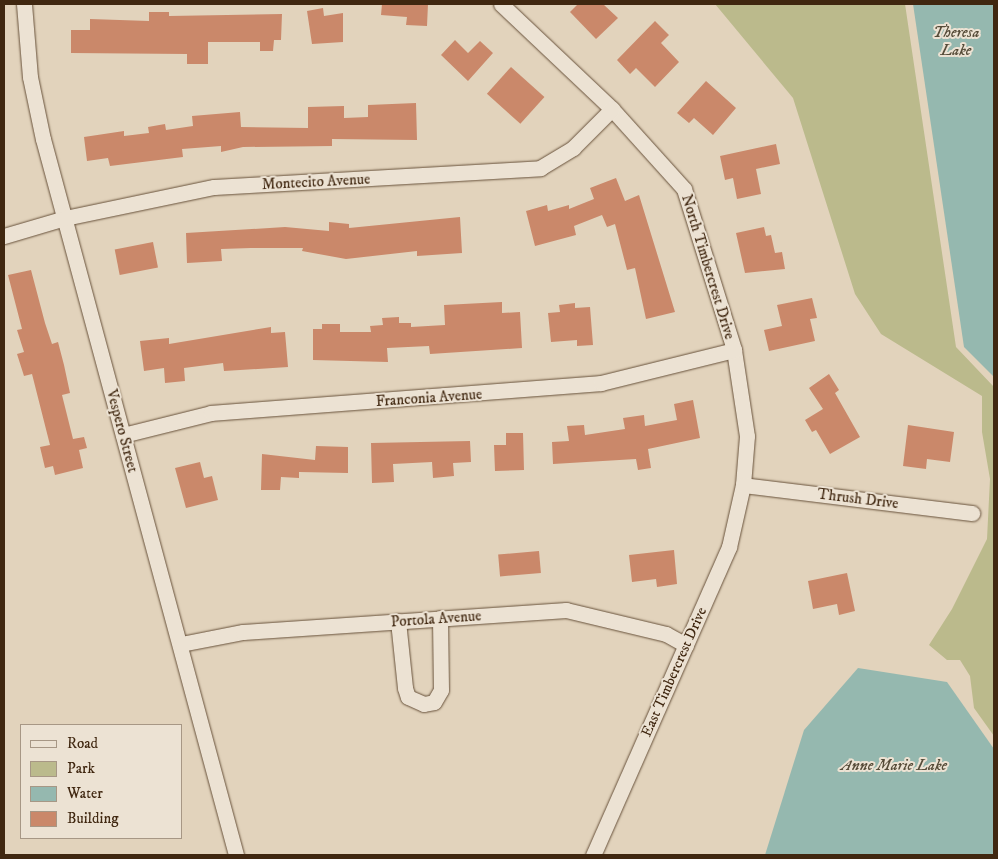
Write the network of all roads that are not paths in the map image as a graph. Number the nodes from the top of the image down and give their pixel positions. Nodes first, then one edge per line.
1 (24, 4) edge
2 (501, 4) edge
3 (612, 109) junction
4 (65, 218) junction
5 (4, 236) edge
6 (734, 350) junction
7 (123, 435) junction
8 (743, 484) junction
9 (972, 513) dead end
10 (440, 618) junction
11 (398, 621) junction
12 (181, 644) junction
13 (686, 645) junction
14 (236, 855) edge
15 (593, 855) edge

1 - 4 street, Vespero Street
2 - 3 street, North Timbercrest Drive
3 - 4 street, Montecito Avenue
3 - 6 street, North Timbercrest Drive
4 - 5 street, Montecito Avenue
4 - 7 street, Vespero Street
6 - 7 street, Franconia Avenue
6 - 8 street, North Timbercrest Drive
7 - 12 street, Vespero Street
8 - 9 street, Thrush Drive
8 - 13 street, East Timbercrest Drive
10 - 11 street, Portola Avenue
10 - 11 street
10 - 13 street, Portola Avenue
11 - 12 street, Portola Avenue
12 - 14 street, Vespero Street
13 - 15 street, East Timbercrest Drive

